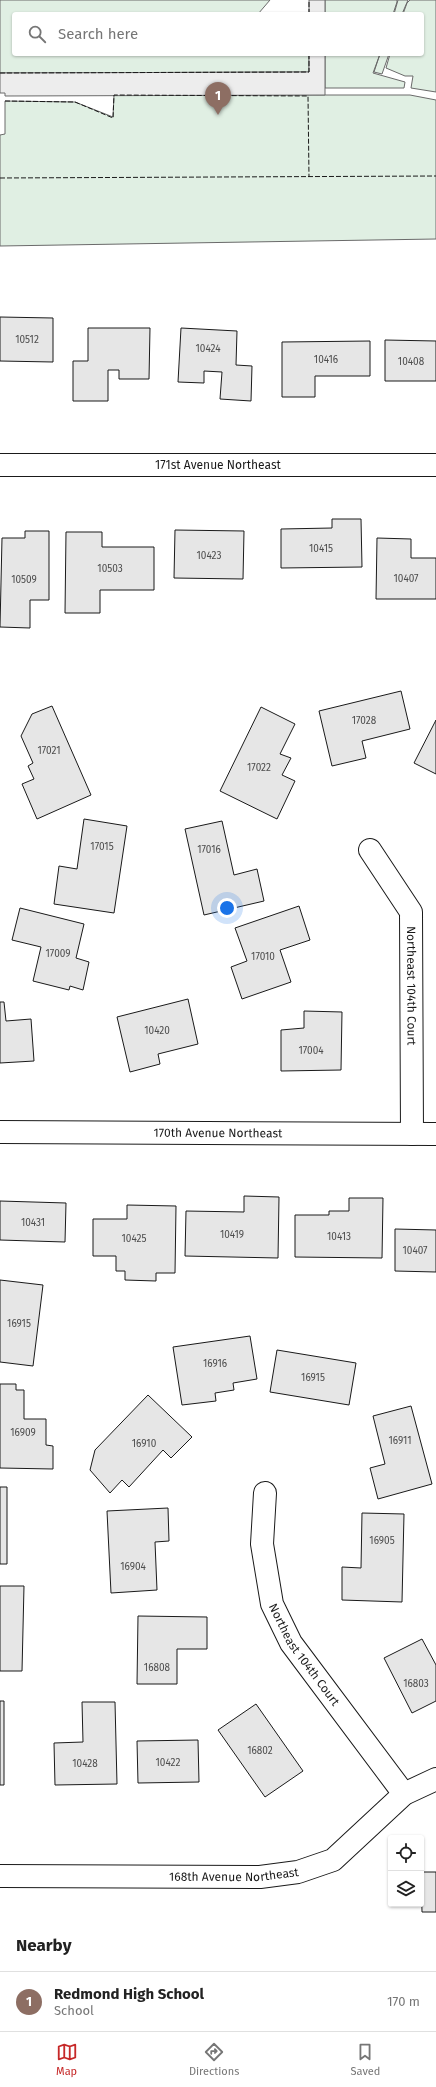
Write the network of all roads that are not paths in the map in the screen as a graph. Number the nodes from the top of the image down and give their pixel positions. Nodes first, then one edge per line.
1 (0, 465) edge
2 (436, 465) edge
3 (370, 850) dead end
4 (0, 1132) edge
5 (412, 1134) junction
6 (436, 1134) edge
7 (265, 1493) dead end
8 (436, 1779) edge
9 (404, 1794) junction
10 (0, 1876) edge

1 - 2 street, 171st Avenue Northeast
3 - 5 street, Northeast 104th Court
4 - 5 street, 170th Avenue Northeast
5 - 6 street, 170th Avenue Northeast
7 - 9 street, Northeast 104th Court
8 - 9 street, 168th Avenue Northeast
9 - 10 street, 168th Avenue Northeast

